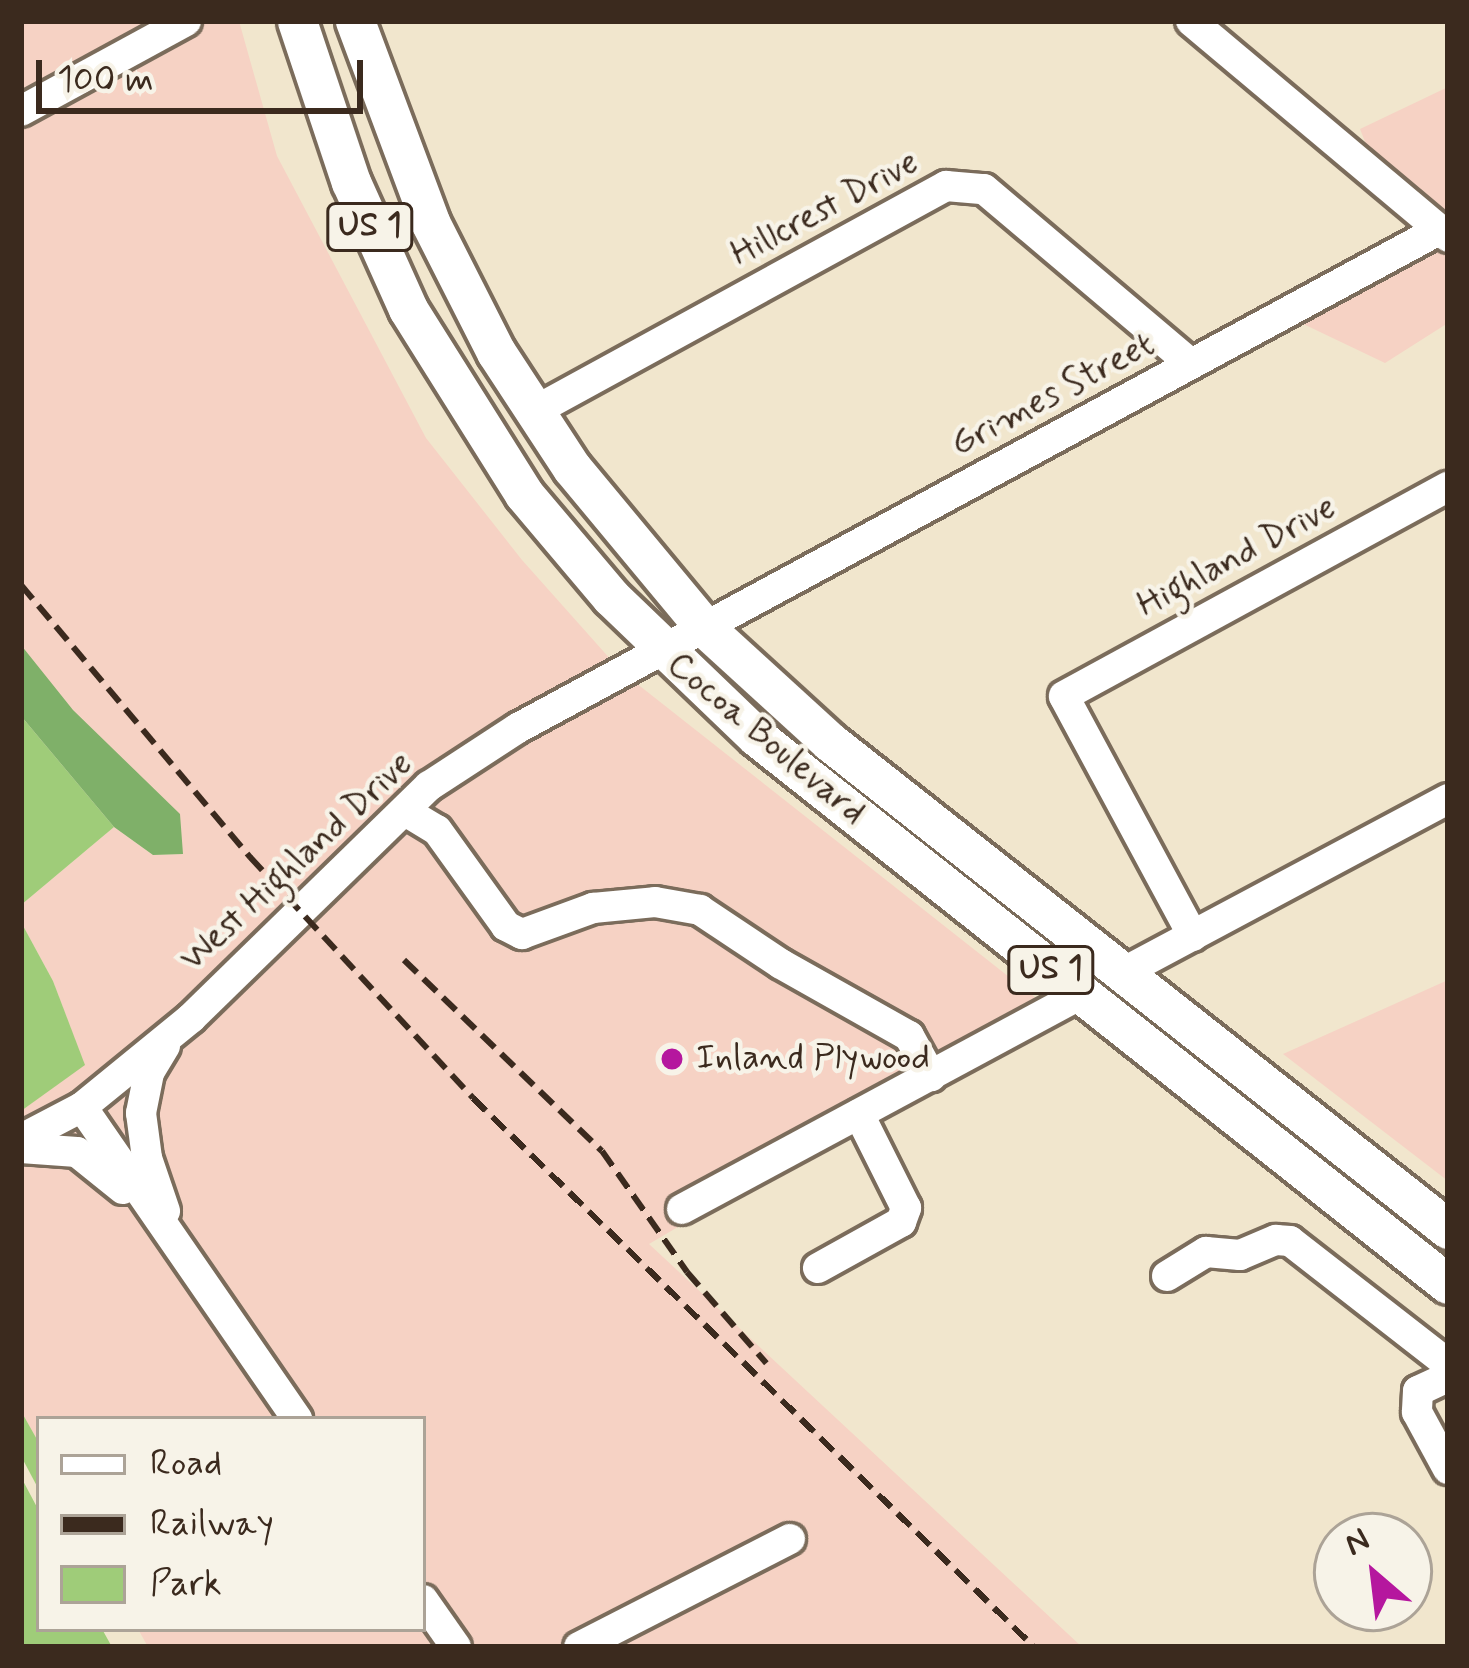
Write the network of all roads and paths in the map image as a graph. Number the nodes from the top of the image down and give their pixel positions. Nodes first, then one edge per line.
1 (186, 21) edge
2 (297, 21) edge
3 (322, 21) edge
4 (355, 21) edge
5 (1191, 21) edge
6 (21, 111) edge
7 (1444, 234) edge
8 (454, 273) junction
9 (1191, 364) junction
10 (532, 412) junction
11 (1448, 488) edge
12 (704, 627) junction
13 (660, 648) junction
14 (1448, 799) edge
15 (405, 811) junction
16 (884, 838) junction
17 (1193, 936) junction
18 (1124, 972) junction
19 (1082, 994) junction
20 (191, 1018) junction
21 (931, 1076) junction
22 (82, 1107) junction
23 (859, 1114) junction
24 (21, 1143) edge
25 (1364, 1162) junction
26 (682, 1209) dead end
27 (1448, 1228) edge
28 (179, 1251) junction
29 (818, 1268) dead end
30 (1168, 1276) dead end
31 (1448, 1283) edge
32 (1448, 1364) edge
33 (1448, 1376) edge
34 (294, 1416) edge
35 (1448, 1469) edge
36 (790, 1539) dead end
37 (426, 1605) edge
38 (453, 1646) edge
39 (580, 1647) edge

1 - 6 street
2 - 13 main road, Cocoa Boulevard / US 1
3 - 8 main road
4 - 8 main road, Cocoa Boulevard / US 1
5 - 7 street
7 - 9 street, Grimes Street
8 - 10 main road, Cocoa Boulevard / US 1
9 - 10 street, Hillcrest Drive
9 - 12 street, Grimes Street
10 - 12 main road, Cocoa Boulevard / US 1
11 - 17 street, Highland Drive
12 - 13 street, West Highland Drive
12 - 18 main road, Cocoa Boulevard / US 1
13 - 15 street, West Highland Drive
13 - 16 main road, Cocoa Boulevard / US 1
14 - 17 street
15 - 20 street, West Highland Drive
15 - 21 street
16 - 18 main road
16 - 19 main road, Cocoa Boulevard / US 1
17 - 18 street
18 - 25 main road, Cocoa Boulevard / US 1
19 - 21 street
19 - 25 main road
19 - 31 main road, Cocoa Boulevard / US 1
20 - 22 street, West Highland Drive
20 - 28 street
21 - 23 street
22 - 24 street, West Highland Drive
22 - 28 street
23 - 26 street
23 - 29 street
24 - 28 street
25 - 27 main road, Cocoa Boulevard / US 1
28 - 34 street
30 - 32 street
33 - 35 street
36 - 39 street
37 - 38 street

